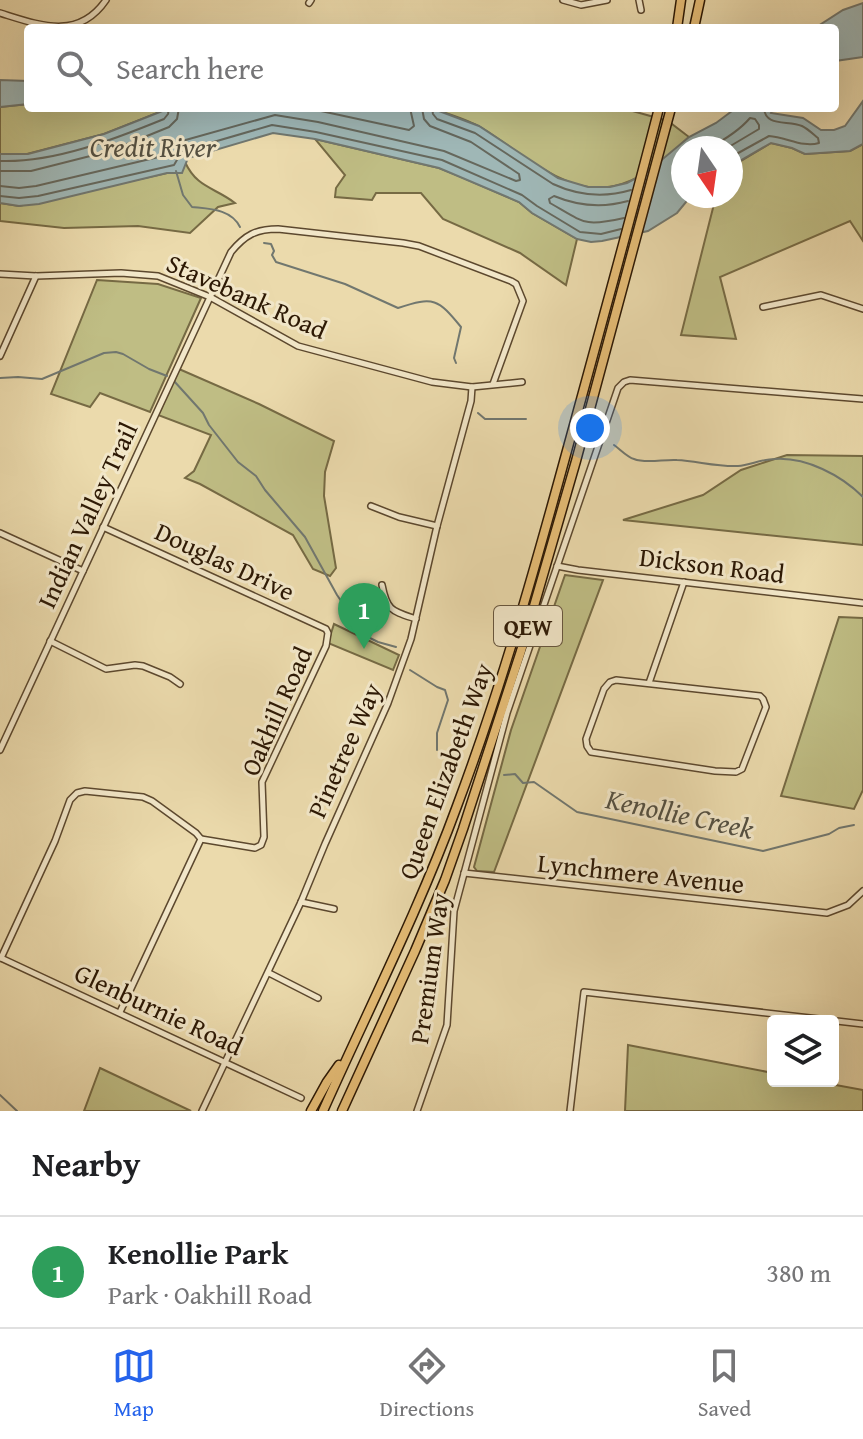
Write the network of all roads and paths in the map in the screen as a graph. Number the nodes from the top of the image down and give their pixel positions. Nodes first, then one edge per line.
1 (106, 0) edge
2 (563, 0) edge
3 (607, 0) edge
4 (639, 0) edge
5 (681, 0) edge
6 (700, 0) edge
7 (641, 10) dead end
8 (0, 13) edge
9 (37, 24) edge
10 (73, 24) edge
11 (678, 24) edge
12 (695, 24) edge
13 (658, 112) edge
14 (670, 112) edge
15 (0, 274) edge
16 (36, 276) junction
17 (616, 293) junction
18 (210, 297) junction
19 (763, 307) dead end
20 (863, 309) edge
21 (0, 356) edge
22 (522, 382) dead end
23 (493, 384) junction
24 (472, 387) junction
25 (863, 399) edge
26 (371, 506) dead end
27 (437, 526) junction
28 (103, 527) junction
29 (0, 533) edge
30 (557, 566) junction
31 (83, 571) junction
32 (684, 582) junction
33 (382, 585) dead end
34 (863, 603) edge
35 (416, 619) junction
36 (328, 633) joint
37 (50, 641) junction
38 (649, 683) junction
39 (180, 684) dead end
40 (0, 750) edge
41 (201, 839) junction
42 (464, 873) junction
43 (863, 891) edge
44 (301, 902) junction
45 (334, 909) dead end
46 (0, 958) edge
47 (269, 973) junction
48 (318, 998) dead end
49 (120, 1012) junction
50 (863, 1024) edge
51 (349, 1052) junction
52 (225, 1062) junction
53 (301, 1098) dead end
54 (202, 1111) edge
55 (311, 1111) edge
56 (323, 1111) edge
57 (342, 1111) edge
58 (417, 1111) edge
59 (570, 1111) edge

1 - 10 street
2 - 3 street
4 - 7 street
5 - 11 highway
6 - 12 highway
8 - 9 street
13 - 17 highway, Queen Elizabeth Way / QEW
14 - 17 highway, Queen Elizabeth Way / QEW
15 - 16 street, Stavebank Road
16 - 18 street, Stavebank Road
16 - 21 street
17 - 51 highway, Queen Elizabeth Way / QEW
17 - 57 highway, Queen Elizabeth Way / QEW
18 - 23 street, Indian Valley Trail
18 - 24 street, Stavebank Road
18 - 28 street, Indian Valley Trail
19 - 20 street
22 - 23 street, Stavebank Road
23 - 24 street, Stavebank Road
24 - 27 street, Pinetree Way
25 - 30 street, Premium Way
26 - 27 street
27 - 35 street, Pinetree Way
28 - 31 street, Indian Valley Trail
28 - 36 street, Douglas Drive
29 - 31 street
30 - 32 street, Dickson Road
30 - 42 street, Premium Way
31 - 37 street, Indian Valley Trail
32 - 34 street, Dickson Road
32 - 38 street
33 - 35 street
35 - 44 street, Pinetree Way
36 - 41 street, Oakhill Road
37 - 39 street
37 - 40 street, Indian Valley Trail
38 - 38 street
41 - 46 street
41 - 49 street
42 - 43 street, Lynchmere Avenue
42 - 58 street, Premium Way
44 - 45 street
44 - 47 street, Pinetree Way
46 - 49 street, Glenburnie Road
47 - 48 street
47 - 52 street, Pinetree Way
49 - 52 street, Glenburnie Road
50 - 59 street
51 - 55 highway
51 - 56 highway, Queen Elizabeth Way / QEW
52 - 53 street, Glenburnie Road
52 - 54 street, Pinetree Way

